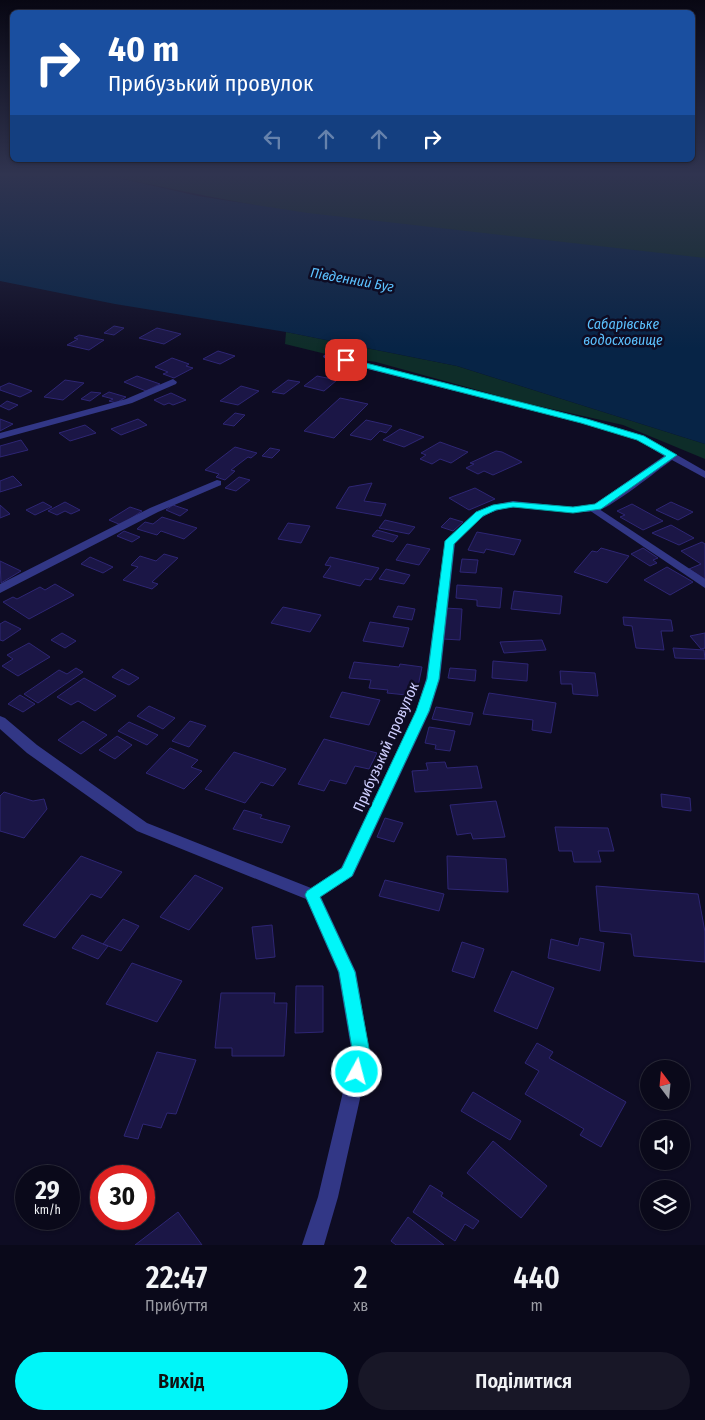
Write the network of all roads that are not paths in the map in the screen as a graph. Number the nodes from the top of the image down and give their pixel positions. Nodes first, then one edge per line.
1 (328, 356) dead end
2 (173, 382) dead end
3 (0, 436) edge
4 (672, 455) junction
5 (705, 474) edge
6 (217, 483) dead end
7 (592, 508) junction
8 (705, 584) edge
9 (0, 588) edge
10 (0, 721) edge
11 (312, 895) junction
12 (313, 1245) edge

1 - 4 street
2 - 3 street
4 - 5 street
4 - 7 street, Прибузький провулок
6 - 9 street
7 - 8 street
7 - 11 street, Прибузький провулок
10 - 11 street
11 - 12 street

